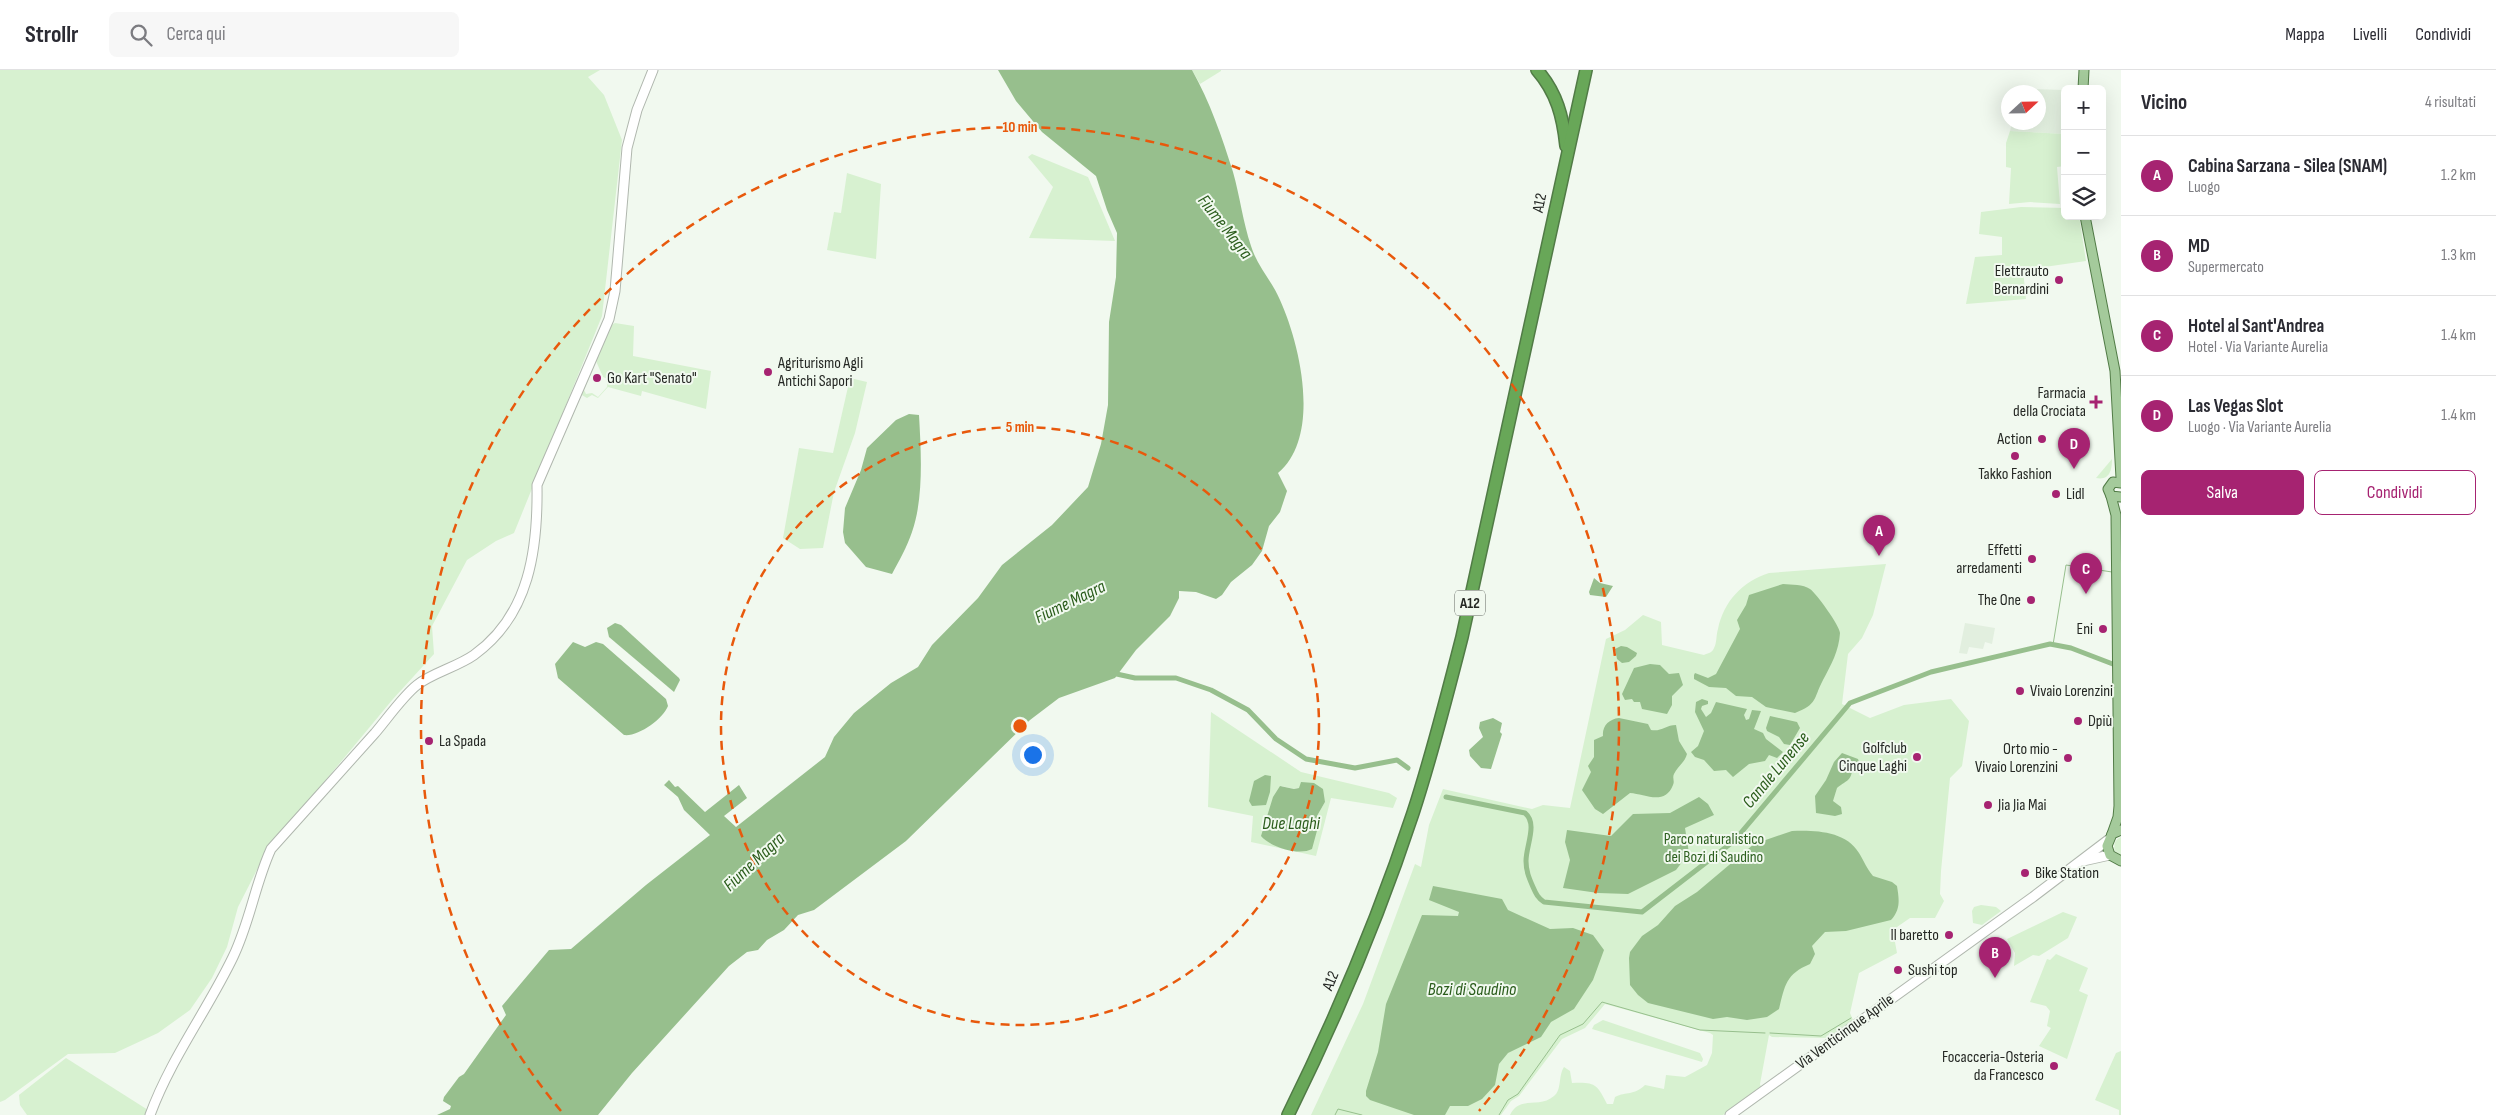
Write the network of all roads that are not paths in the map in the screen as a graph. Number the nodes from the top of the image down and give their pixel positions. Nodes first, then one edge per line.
1 (653, 70) edge
2 (1537, 70) edge
3 (1586, 70) edge
4 (1593, 70) edge
5 (2084, 70) edge
6 (2082, 85) edge
7 (1567, 157) junction
8 (2086, 220) edge
9 (2118, 481) edge
10 (2111, 496) junction
11 (2121, 497) edge
12 (2114, 835) edge
13 (2110, 855) junction
14 (2083, 860) junction
15 (2120, 861) edge
16 (150, 1115) edge
17 (1288, 1115) edge
18 (1296, 1115) edge
19 (1730, 1115) edge

1 - 16 main road
2 - 7 highway
3 - 7 highway, A12 / A12
4 - 18 highway, A12 / A12
5 - 6 main road
7 - 17 highway, A12 / A12
8 - 9 main road
9 - 10 main road
10 - 11 main road
10 - 12 main road
12 - 13 main road
12 - 14 main road, Via Venticinque Aprile
13 - 14 main road, Via Venticinque Aprile
13 - 15 main road
14 - 19 main road, Via Venticinque Aprile

